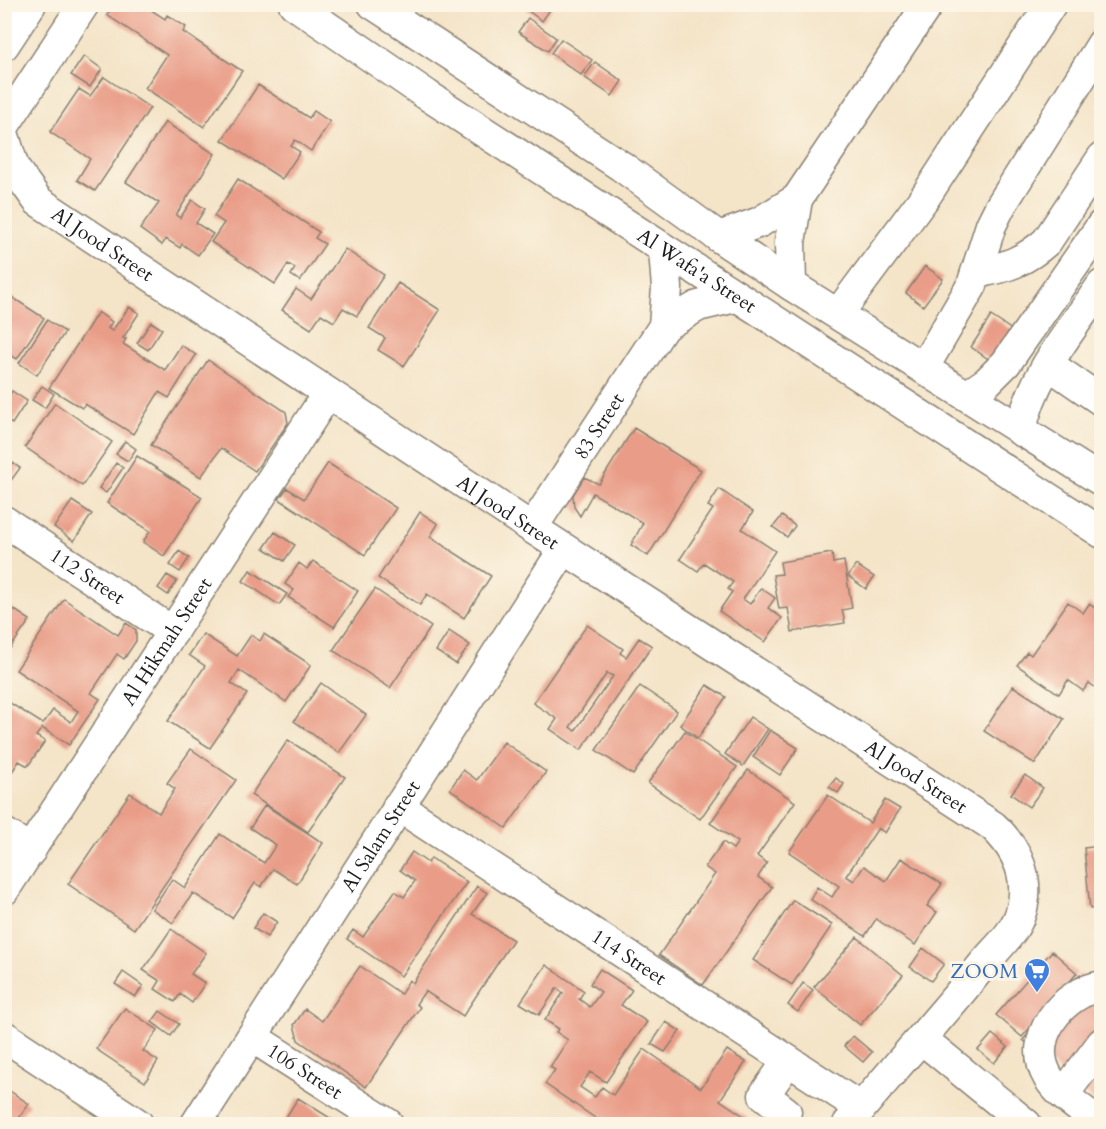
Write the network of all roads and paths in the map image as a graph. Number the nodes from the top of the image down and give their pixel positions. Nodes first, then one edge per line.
1 (31, 4) edge
2 (84, 4) edge
3 (294, 4) edge
4 (373, 4) edge
5 (927, 4) edge
6 (1052, 4) edge
7 (1101, 44) edge
8 (4, 45) edge
9 (498, 86) junction
10 (427, 95) junction
11 (4, 126) edge
12 (4, 136) edge
13 (1101, 158) edge
14 (621, 166) junction
15 (557, 179) junction
16 (4, 196) edge
17 (796, 199) junction
18 (38, 201) junction
19 (1101, 225) edge
20 (719, 237) junction
21 (664, 250) junction
22 (977, 272) junction
23 (790, 285) junction
24 (1101, 285) edge
25 (736, 297) junction
26 (838, 314) junction
27 (664, 326) junction
28 (1048, 364) junction
29 (924, 367) junction
30 (328, 393) junction
31 (968, 395) junction
32 (1101, 401) edge
33 (1021, 431) junction
34 (1101, 481) edge
35 (4, 521) edge
36 (532, 528) junction
37 (1101, 533) edge
38 (564, 549) junction
39 (173, 632) junction
40 (398, 806) junction
41 (4, 833) edge
42 (32, 850) junction
43 (4, 890) edge
44 (1101, 986) edge
45 (4, 1036) edge
46 (252, 1037) junction
47 (923, 1040) junction
48 (1101, 1043) edge
49 (788, 1061) junction
50 (1088, 1106) edge
51 (786, 1112) dead end
52 (855, 1116) edge
53 (138, 1125) edge
54 (196, 1125) edge
55 (388, 1125) edge
56 (1026, 1125) edge

1 - 8 street
2 - 11 street
3 - 10 street, Al Wafa'a Street
4 - 9 street, Al Wafa'a Street
5 - 17 street
6 - 26 street
7 - 22 street
9 - 10 street
9 - 14 street, Al Wafa'a Street
10 - 15 street, Al Wafa'a Street
12 - 18 street, Al Jood Street
13 - 22 street
14 - 15 street
14 - 20 street, Al Wafa'a Street
15 - 21 street, Al Wafa'a Street
16 - 18 street, Al Jood Street
17 - 20 street
17 - 23 street
18 - 30 street, Al Jood Street
19 - 31 street
20 - 23 street, Al Wafa'a Street
21 - 25 street, Al Wafa'a Street
21 - 27 street, 83 Street
22 - 29 street
23 - 26 street, Al Wafa'a Street
24 - 28 street
25 - 27 street, 83 Street
25 - 37 street, Al Wafa'a Street
26 - 29 street, Al Wafa'a Street
27 - 36 street, 83 Street
28 - 32 street
28 - 33 street
29 - 31 street, Al Wafa'a Street
30 - 36 street, Al Jood Street
30 - 39 street, Al Hikmah Street
31 - 33 street, Al Wafa'a Street
33 - 34 street, Al Wafa'a Street
35 - 39 street, 112 Street
36 - 38 street, Al Jood Street
38 - 40 street, Al Salam Street
38 - 47 street, Al Jood Street
39 - 42 street, Al Hikmah Street
40 - 46 street, Al Salam Street
40 - 49 street, 114 Street
41 - 42 street
42 - 43 street, Al Hikmah Street
44 - 50 street
45 - 53 street
46 - 54 street, Al Salam Street
46 - 55 street, 106 Street
47 - 52 street, Al Jood Street
47 - 56 street
48 - 50 street
49 - 51 street
49 - 52 street, 114 Street

